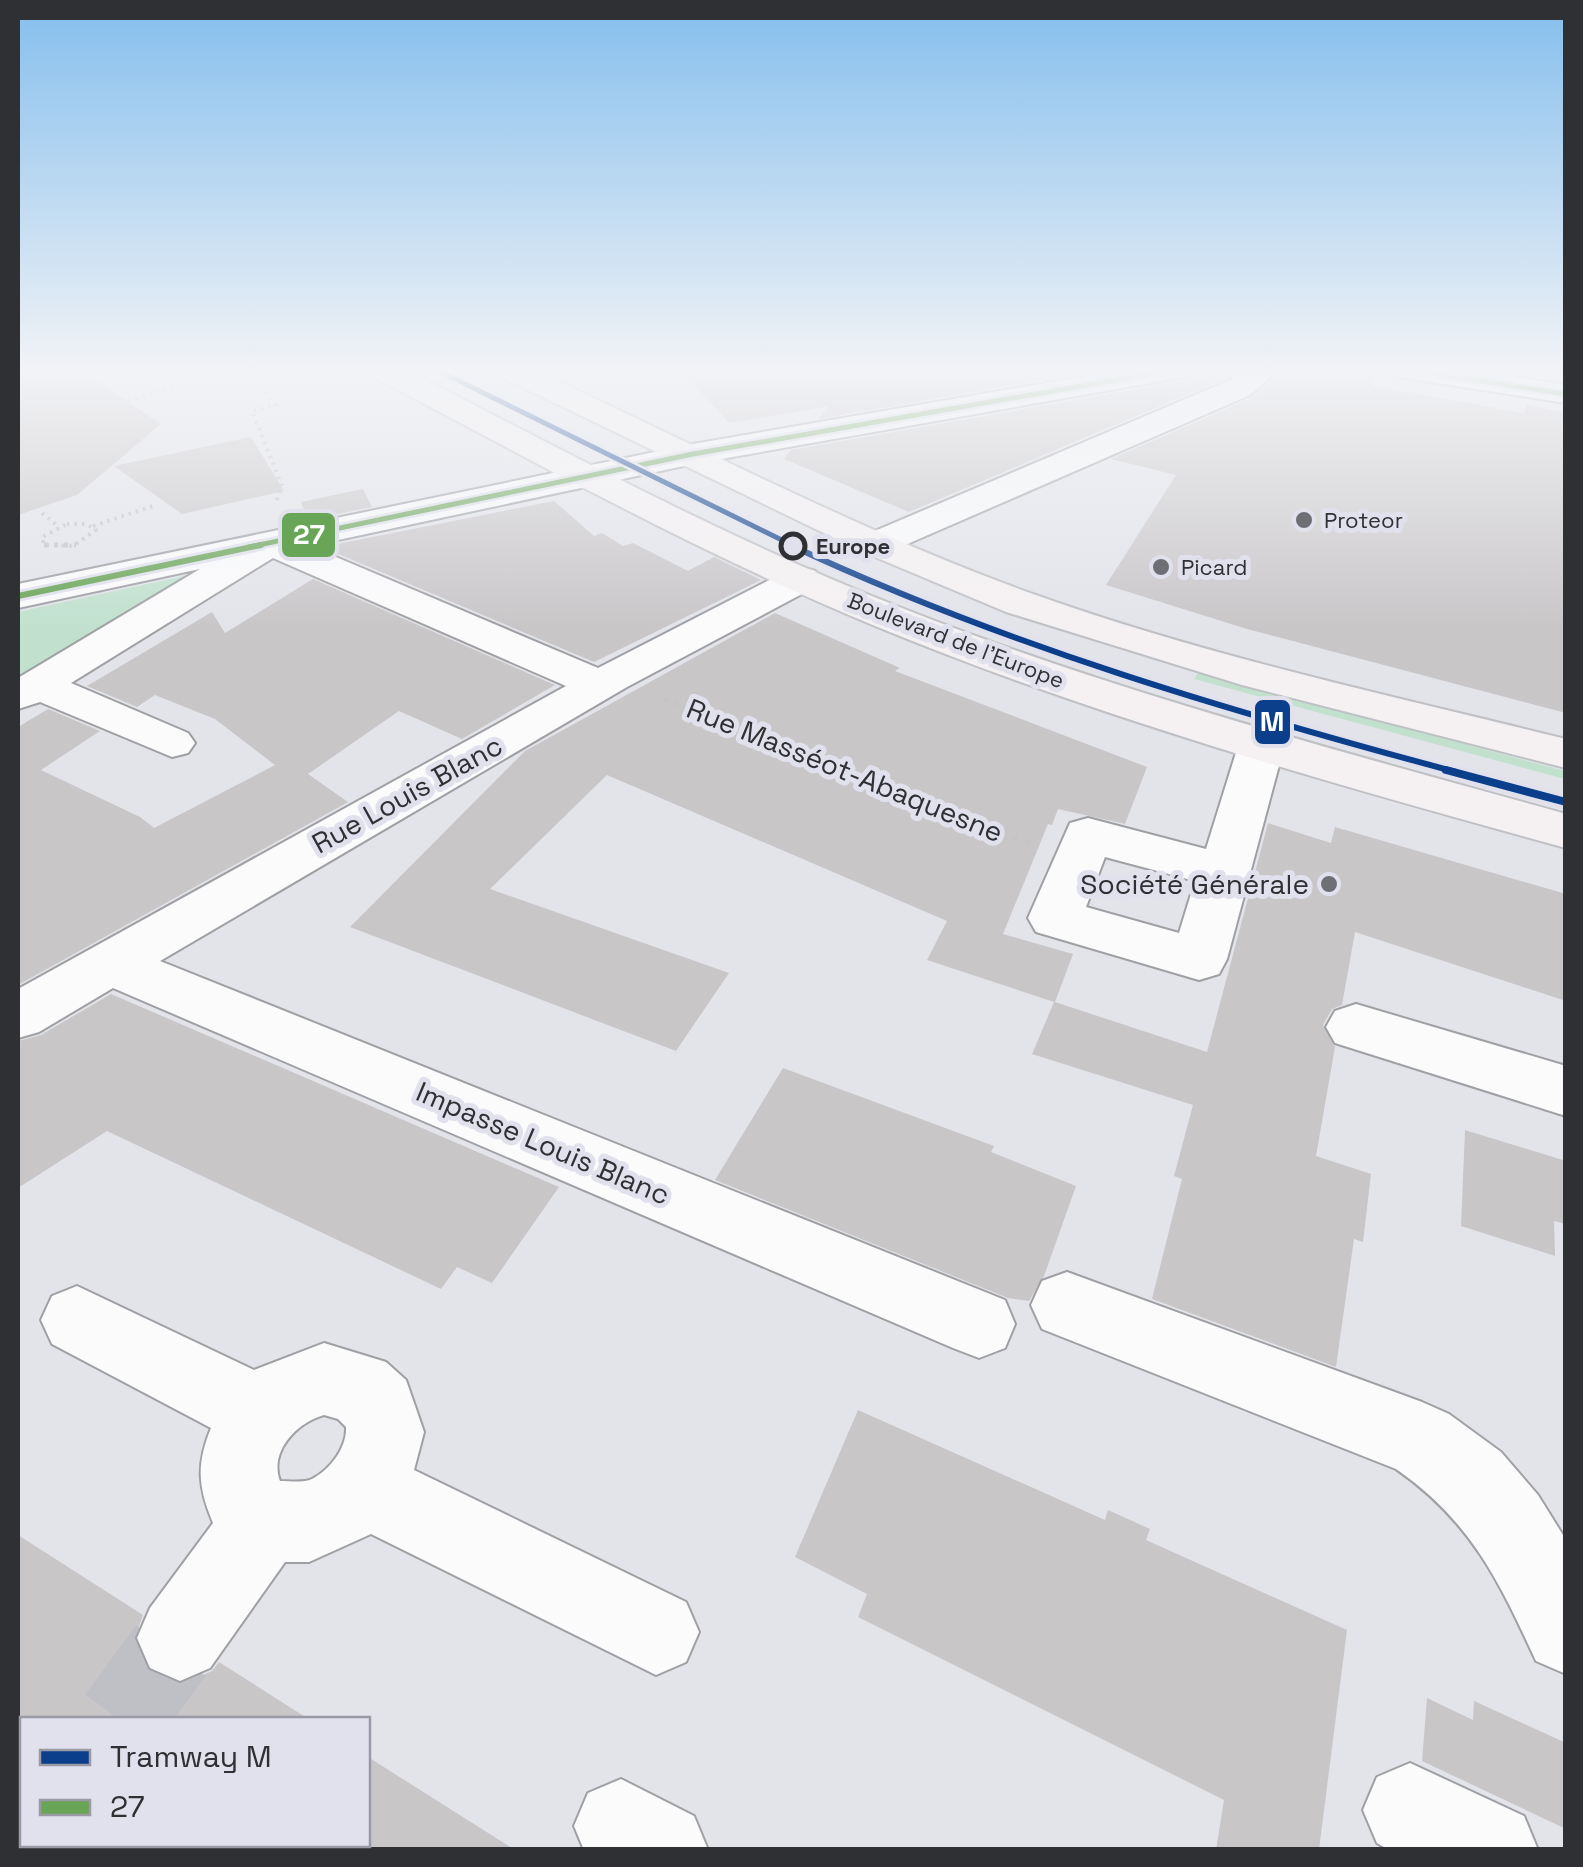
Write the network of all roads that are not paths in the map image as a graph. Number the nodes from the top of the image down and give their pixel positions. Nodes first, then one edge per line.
1 (545, 455) edge
2 (687, 455) edge
3 (695, 455) edge
4 (1083, 455) edge
5 (585, 476) junction
6 (273, 525) junction
7 (876, 544) junction
8 (800, 579) junction
9 (18, 596) edge
10 (607, 682) junction
11 (28, 690) edge
12 (172, 742) dead end
13 (1262, 743) junction
14 (1566, 754) edge
15 (1566, 831) edge
16 (1223, 870) junction
17 (108, 963) junction
18 (18, 1016) edge
19 (1356, 1026) dead end
20 (1566, 1091) edge
21 (1067, 1305) dead end
22 (77, 1320) dead end
23 (979, 1324) dead end
24 (260, 1413) junction
25 (364, 1488) junction
26 (266, 1520) junction
27 (1566, 1631) edge
28 (656, 1632) dead end
29 (180, 1638) tunnel mouth

1 - 5 main road, Boulevard de l'Europe
2 - 5 street
3 - 7 main road
4 - 7 street
5 - 6 street
5 - 8 main road, Boulevard de l'Europe
6 - 9 street
6 - 10 street
6 - 11 street
7 - 14 main road
8 - 10 street, Rue Louis Blanc
8 - 13 main road, Boulevard de l'Europe
10 - 17 street, Rue Louis Blanc
11 - 12 street
13 - 15 main road, Boulevard de l'Europe
13 - 16 street
16 - 16 street
17 - 18 street, Rue Louis Blanc
17 - 23 street, Impasse Louis Blanc
19 - 20 street
21 - 27 street
22 - 24 street
24 - 25 street
24 - 26 street
25 - 26 street
25 - 28 street
26 - 29 street

